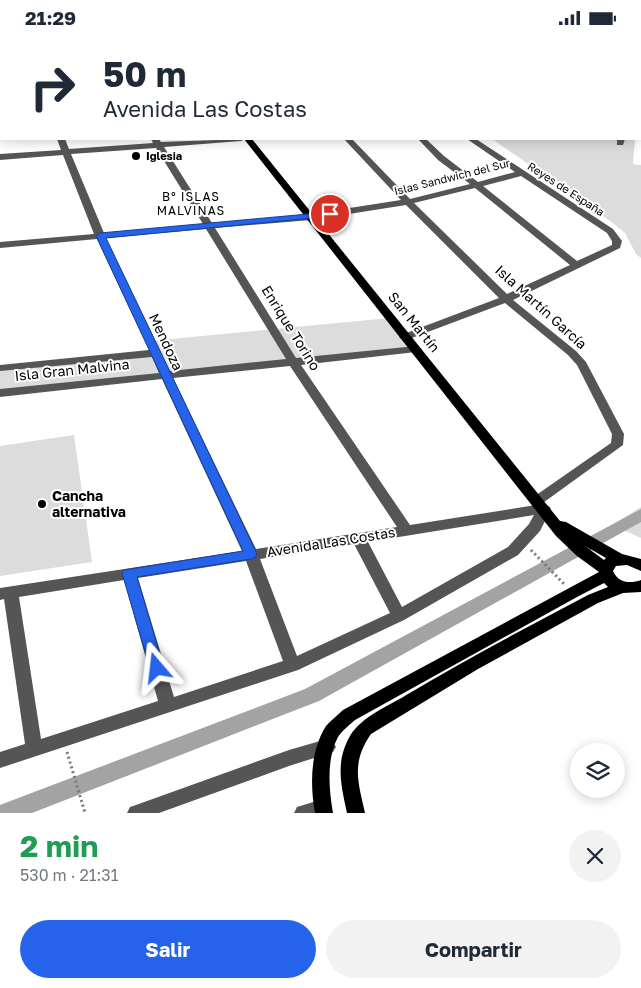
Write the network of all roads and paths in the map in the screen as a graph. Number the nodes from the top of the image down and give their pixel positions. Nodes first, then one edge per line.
1 (61, 140) edge
2 (213, 140) edge
3 (249, 140) edge
4 (349, 140) edge
5 (423, 140) edge
6 (472, 140) edge
7 (157, 142) edge
8 (66, 152) junction
9 (0, 157) edge
10 (522, 173) junction
11 (477, 185) junction
12 (408, 202) junction
13 (311, 217) junction
14 (211, 226) junction
15 (100, 236) junction
16 (0, 245) edge
17 (576, 265) junction
18 (506, 299) junction
19 (405, 337) junction
20 (416, 349) junction
21 (155, 353) junction
22 (294, 362) junction
23 (0, 368) edge
24 (165, 375) junction
25 (0, 393) edge
26 (540, 505) junction
27 (406, 530) junction
28 (358, 537) junction
29 (525, 545) dead end
30 (251, 554) junction
31 (596, 554) junction
32 (620, 559) junction
33 (639, 563) edge
34 (607, 572) junction
35 (129, 573) junction
36 (562, 582) dead end
37 (641, 586) edge
38 (623, 587) junction
39 (6, 593) edge
40 (399, 616) junction
41 (292, 665) junction
42 (168, 706) junction
43 (327, 747) junction
44 (34, 749) junction
45 (70, 760) dead end
46 (0, 761) edge
47 (324, 810) edge
48 (85, 811) edge
49 (136, 813) edge
50 (303, 813) edge
51 (356, 813) edge

1 - 8 street, Mendoza
2 - 7 street
3 - 13 main road, San Martín
4 - 12 street, Isla Martín García
5 - 11 street
6 - 10 street, Reyes de España
7 - 8 street
7 - 14 street, Enrique Torino
8 - 9 street
8 - 15 street, Mendoza
10 - 11 street, Islas Sandwich del Sur
10 - 17 street, Reyes de España
11 - 12 street, Islas Sandwich del Sur
11 - 17 street
12 - 13 street, Islas Sandwich del Sur
12 - 18 street, Isla Martín García
13 - 14 street, Islas Sandwich del Sur
13 - 19 main road, San Martín
14 - 15 street, Islas Sandwich del Sur
14 - 22 street, Enrique Torino
15 - 16 street, Islas Sandwich del Sur
15 - 21 street, Mendoza
17 - 18 street
18 - 19 street
18 - 26 street, Isla Martín García
19 - 20 main road, San Martín
20 - 22 street, Isla Gran Malvina
20 - 26 main road, San Martín
21 - 23 street
21 - 24 street, Mendoza
22 - 24 street, Isla Gran Malvina
22 - 27 street, Enrique Torino
24 - 25 street, Isla Gran Malvina
24 - 30 street, Mendoza
26 - 27 street, Avenida Las Costas
26 - 31 main road, San Martín
26 - 40 street
27 - 28 street, Avenida Las Costas
28 - 30 street, Avenida Las Costas
28 - 40 street
29 - 36 path
30 - 35 street, Avenida Las Costas
30 - 41 street, Mendoza
31 - 32 main road, San Martín
31 - 34 main road, San Martín
32 - 33 main road, San Martín
32 - 34 main road
34 - 38 main road, San Martín
34 - 43 main road
35 - 39 street, Avenida Las Costas
35 - 42 street
37 - 38 main road
38 - 51 main road
39 - 44 street
40 - 41 street
41 - 42 street
42 - 44 street
43 - 47 main road
43 - 49 street
44 - 46 street
45 - 48 path
47 - 50 street

